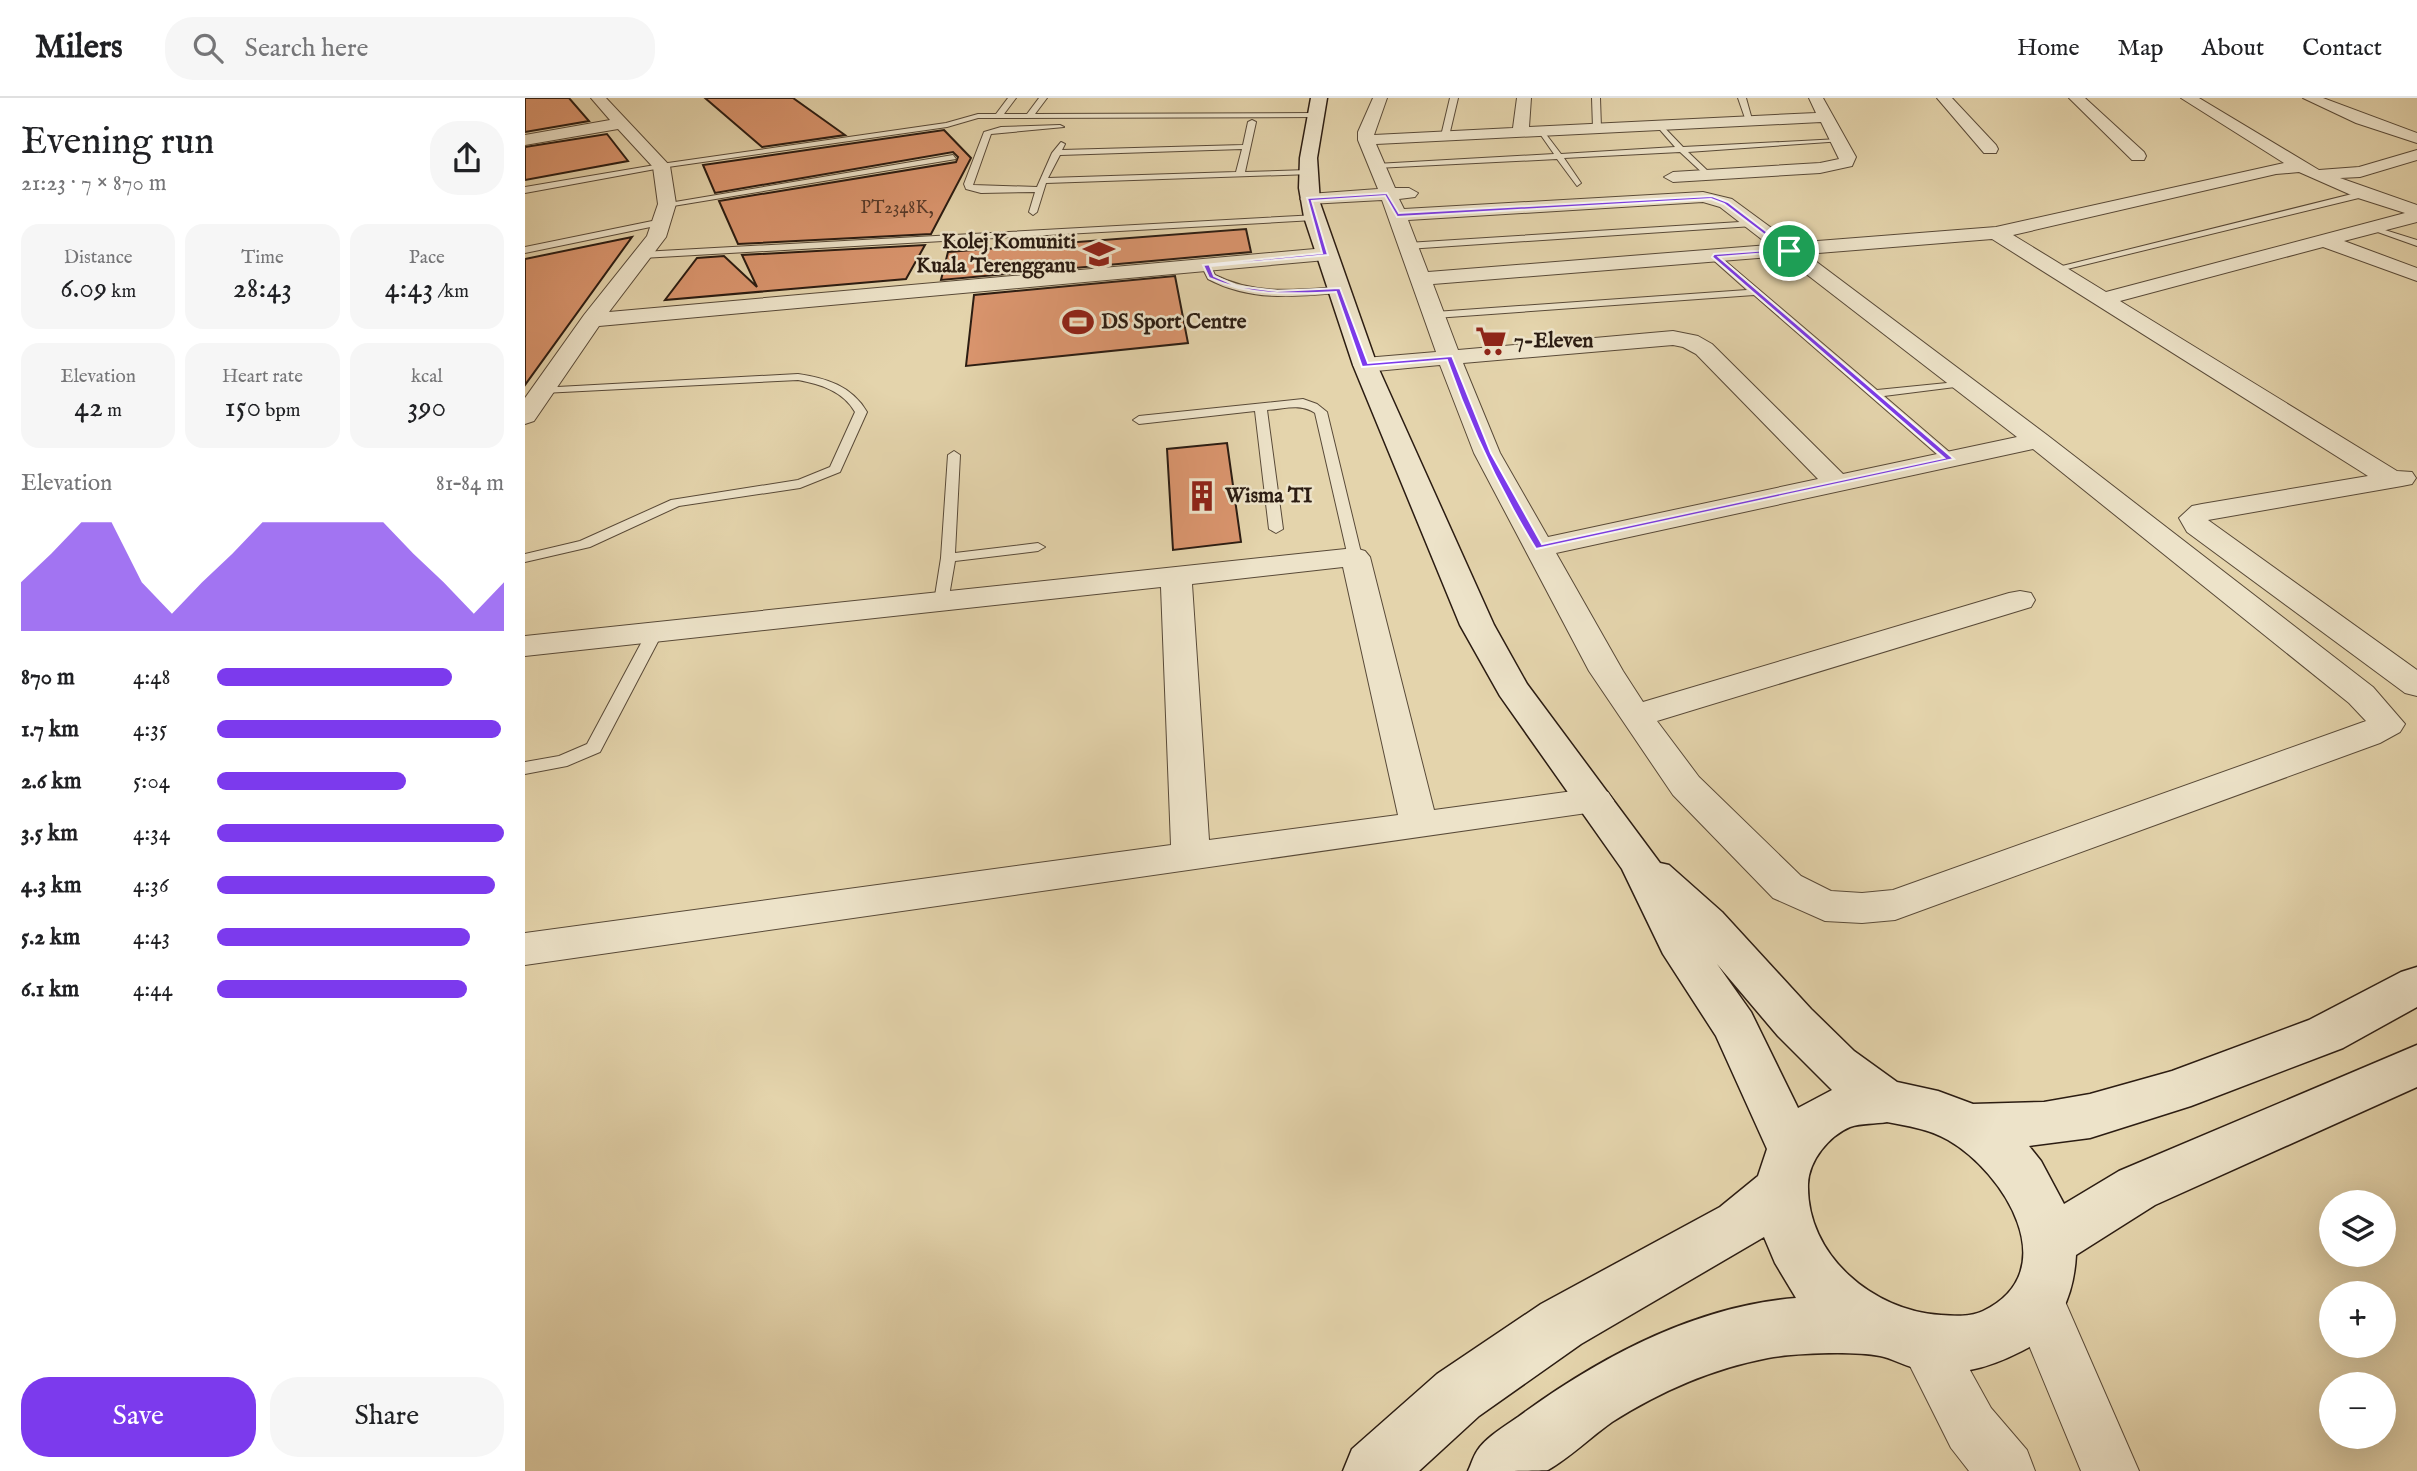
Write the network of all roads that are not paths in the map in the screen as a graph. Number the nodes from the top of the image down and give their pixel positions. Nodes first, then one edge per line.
1 (598, 98) edge
2 (1012, 98) edge
3 (1043, 98) edge
4 (1380, 98) edge
5 (1454, 98) edge
6 (1524, 98) edge
7 (1596, 98) edge
8 (1742, 98) edge
9 (1816, 98) edge
10 (1944, 98) edge
11 (2076, 98) edge
12 (2188, 98) edge
13 (2310, 98) edge
14 (1074, 107) dead end
15 (1117, 107) dead end
16 (1316, 111) edge
17 (1255, 114) junction
18 (999, 115) junction
19 (1030, 115) junction
20 (1111, 115) junction
21 (1068, 116) junction
22 (1825, 117) junction
23 (1666, 120) junction
24 (1750, 121) junction
25 (623, 123) junction
26 (1108, 126) dead end
27 (1597, 128) junction
28 (1542, 131) junction
29 (1520, 132) junction
30 (1445, 136) junction
31 (2417, 138) edge
32 (525, 140) edge
33 (1366, 140) junction
34 (1839, 141) junction
35 (1246, 147) junction
36 (1682, 149) junction
37 (1990, 149) dead end
38 (1056, 153) junction
39 (2417, 155) edge
40 (1558, 156) junction
41 (2138, 156) dead end
42 (953, 157) dead end
43 (661, 166) junction
44 (1376, 166) junction
45 (2307, 170) junction
46 (1240, 174) junction
47 (1707, 175) junction
48 (1655, 178) dead end
49 (1584, 182) joint
50 (1550, 184) dead end
51 (1042, 185) junction
52 (525, 190) edge
53 (1428, 192) dead end
54 (2364, 194) junction
55 (1310, 196) junction
56 (667, 204) junction
57 (1392, 204) junction
58 (1033, 212) dead end
59 (2417, 214) edge
60 (662, 222) junction
61 (1752, 223) junction
62 (2375, 228) junction
63 (1996, 233) junction
64 (2325, 241) junction
65 (2417, 243) edge
66 (1407, 246) junction
67 (525, 250) edge
68 (646, 250) junction
69 (1789, 251) junction
70 (1325, 254) junction
71 (1714, 256) junction
72 (1206, 265) junction
73 (2055, 269) junction
74 (2417, 275) edge
75 (1419, 279) junction
76 (1338, 289) junction
77 (1756, 292) junction
78 (2104, 299) junction
79 (1434, 315) junction
80 (592, 320) junction
81 (1450, 357) junction
82 (1365, 365) junction
83 (1963, 383) junction
84 (543, 390) junction
85 (1874, 394) junction
86 (1261, 408) junction
87 (525, 416) edge
88 (1139, 420) dead end
89 (2038, 440) junction
90 (954, 455) dead end
91 (1950, 459) junction
92 (2405, 477) edge
93 (1837, 483) junction
94 (1276, 529) dead end
95 (1038, 547) dead end
96 (1539, 548) junction
97 (1355, 557) junction
98 (525, 558) edge
99 (948, 558) junction
100 (1176, 576) junction
101 (2020, 600) dead end
102 (941, 602) junction
103 (655, 632) junction
104 (525, 646) edge
105 (2417, 687) edge
106 (1635, 716) junction
107 (525, 768) edge
108 (1595, 801) junction
109 (1419, 825) junction
110 (1192, 857) junction
111 (1640, 863) junction
112 (525, 949) edge
113 (2417, 985) edge
114 (2417, 1065) edge
115 (1887, 1101) junction
116 (1968, 1126) junction
117 (1786, 1168) junction
118 (2049, 1242) junction
119 (2038, 1301) junction
120 (1902, 1336) junction
121 (1374, 1471) edge
122 (1499, 1471) edge
123 (2006, 1471) edge
124 (2110, 1471) edge

1 - 25 street
2 - 18 lane
3 - 19 lane
4 - 33 street
5 - 30 lane
6 - 29 street
7 - 27 lane
8 - 24 lane
9 - 22 street
10 - 37 street
11 - 41 street
12 - 45 street
13 - 31 street
14 - 21 lane
15 - 20 lane
16 - 17 lane
16 - 55 street
17 - 20 lane
17 - 26 lane
17 - 35 lane
18 - 19 lane
18 - 43 lane
19 - 21 lane
20 - 21 lane
22 - 24 street
22 - 34 street
23 - 24 street
23 - 27 street
23 - 36 lane
25 - 32 street
25 - 43 street
27 - 28 street
28 - 29 street
28 - 40 lane
29 - 30 street
30 - 33 street
33 - 44 street
34 - 36 lane
34 - 47 street
35 - 38 lane
35 - 46 lane
36 - 40 lane
36 - 47 lane
38 - 51 lane
38 - 51 lane
39 - 45 street
40 - 44 lane
40 - 49 lane
42 - 56 lane
43 - 52 lane
43 - 56 street
44 - 57 street
45 - 54 street
45 - 63 street
46 - 51 lane
46 - 55 lane
47 - 48 street
49 - 50 street
51 - 58 lane
53 - 57 street
54 - 59 street
54 - 73 lane
55 - 57 street
55 - 68 lane
55 - 70 street
56 - 60 street
57 - 61 street
57 - 66 street
59 - 62 street
60 - 67 lane
60 - 68 street
61 - 66 lane
61 - 69 street
62 - 64 street
62 - 65 lane
63 - 69 street
63 - 73 street
64 - 74 street
64 - 78 street
66 - 75 street
68 - 80 street
69 - 71 street
69 - 83 street
70 - 72 street
70 - 76 street
71 - 75 street
71 - 77 lane
72 - 76 lane
72 - 80 street
73 - 78 street
75 - 79 street
76 - 82 street
77 - 79 lane
77 - 85 lane
78 - 92 street
79 - 81 street
80 - 84 street
81 - 82 street
81 - 93 street
81 - 96 street
82 - 108 street
83 - 85 lane
83 - 89 street
84 - 87 street
84 - 98 lane
85 - 91 lane
86 - 88 lane
86 - 94 lane
86 - 97 lane
89 - 91 street
89 - 106 street
90 - 99 lane
91 - 93 street
92 - 105 street
93 - 96 street
95 - 99 lane
96 - 106 street
97 - 100 street
97 - 109 street
99 - 102 lane
100 - 102 street
100 - 110 street
101 - 106 street
102 - 103 street
103 - 104 street
103 - 107 lane
108 - 109 street
108 - 111 street
109 - 110 street
110 - 112 street
111 - 115 street
111 - 117 street
113 - 116 street
114 - 118 street
115 - 116 street
115 - 117 street
116 - 118 street
117 - 120 street
117 - 121 street
118 - 119 street
119 - 120 street
119 - 124 street
120 - 122 street
120 - 123 street

